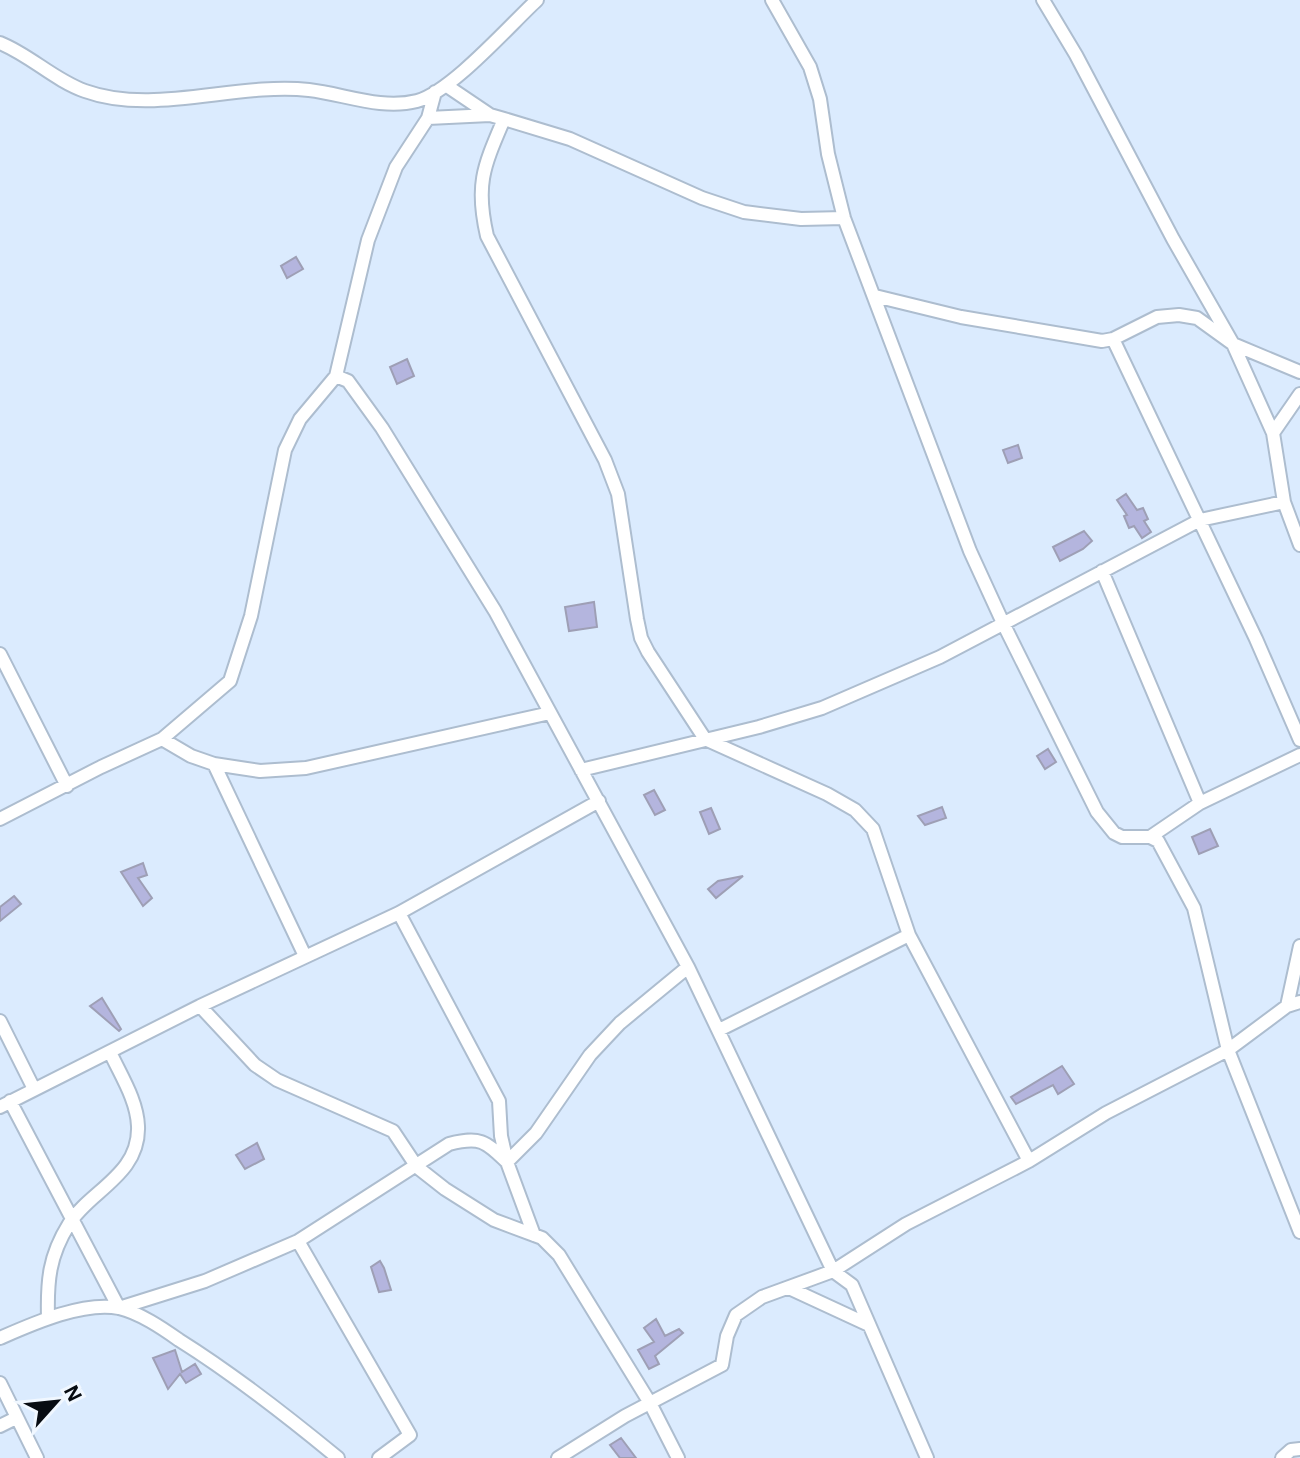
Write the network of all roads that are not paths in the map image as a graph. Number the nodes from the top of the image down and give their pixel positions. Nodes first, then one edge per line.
1 (537, 0) edge
2 (772, 0) edge
3 (1043, 0) edge
4 (0, 43) edge
5 (441, 89) junction
6 (490, 115) junction
7 (428, 118) junction
8 (504, 119) junction
9 (844, 218) junction
10 (875, 296) junction
11 (1113, 339) junction
12 (1233, 344) junction
13 (1300, 372) edge
14 (336, 376) junction
15 (1300, 394) edge
16 (1273, 433) junction
17 (1284, 502) junction
18 (1200, 520) junction
19 (1300, 545) edge
20 (1102, 571) junction
21 (1003, 623) junction
22 (0, 654) edge
23 (550, 713) junction
24 (162, 739) junction
25 (705, 739) junction
26 (1300, 740) edge
27 (1300, 755) edge
28 (214, 764) junction
29 (581, 770) junction
30 (67, 786) junction
31 (599, 801) junction
32 (1200, 803) junction
33 (0, 819) edge
34 (1150, 837) junction
35 (399, 913) junction
36 (909, 935) junction
37 (1300, 946) edge
38 (305, 956) junction
39 (688, 967) junction
40 (1294, 1004) edge
41 (200, 1006) junction
42 (0, 1021) edge
43 (719, 1030) junction
44 (1228, 1050) junction
45 (110, 1052) junction
46 (34, 1089) junction
47 (5, 1104) edge
48 (1029, 1161) junction
49 (507, 1162) junction
50 (417, 1167) junction
51 (71, 1220) junction
52 (1300, 1232) edge
53 (534, 1235) junction
54 (298, 1241) junction
55 (833, 1271) junction
56 (789, 1288) junction
57 (119, 1308) junction
58 (48, 1318) junction
59 (869, 1325) junction
60 (0, 1338) edge
61 (0, 1383) edge
62 (650, 1403) junction
63 (16, 1418) junction
64 (0, 1426) edge
65 (1300, 1449) edge
66 (37, 1458) edge
67 (338, 1458) edge
68 (379, 1458) edge
69 (558, 1458) edge
70 (678, 1458) edge
71 (927, 1458) edge
72 (1282, 1458) edge

1 - 5 street
2 - 9 street
3 - 12 street
4 - 5 street
5 - 6 street
5 - 7 street
6 - 7 street
6 - 8 street
7 - 14 street
8 - 9 street
8 - 25 street
9 - 10 street
10 - 11 street
10 - 21 street
11 - 12 street
11 - 18 street
12 - 13 street
12 - 16 street
14 - 23 street
14 - 24 street
15 - 16 street
16 - 17 street
17 - 18 street
17 - 19 street
18 - 20 street
18 - 26 street
20 - 21 street
20 - 32 street
21 - 25 street
21 - 34 street
22 - 30 street
23 - 28 street
23 - 29 street
24 - 28 street
24 - 30 street
25 - 29 street
25 - 36 street
27 - 32 street
28 - 38 street
29 - 31 street
30 - 33 street
31 - 35 street
31 - 39 street
32 - 34 street
34 - 44 street
35 - 38 street
35 - 49 street
36 - 43 street
36 - 48 street
37 - 40 street
38 - 41 street
39 - 43 street
39 - 49 street
40 - 44 street
41 - 45 street
41 - 50 street
42 - 46 street
43 - 55 street
44 - 48 street
44 - 52 street
45 - 46 street
45 - 51 street
46 - 47 street
47 - 51 street
48 - 55 street
49 - 50 street
49 - 53 street
50 - 53 street
50 - 54 street
51 - 57 street
51 - 58 street
53 - 62 street
54 - 57 street
54 - 68 street
55 - 56 street
55 - 59 street
56 - 59 street
56 - 62 street
57 - 58 street
57 - 67 street
58 - 60 street
59 - 71 street
61 - 63 street
62 - 69 street
62 - 70 street
63 - 64 street
63 - 66 street
65 - 72 street

